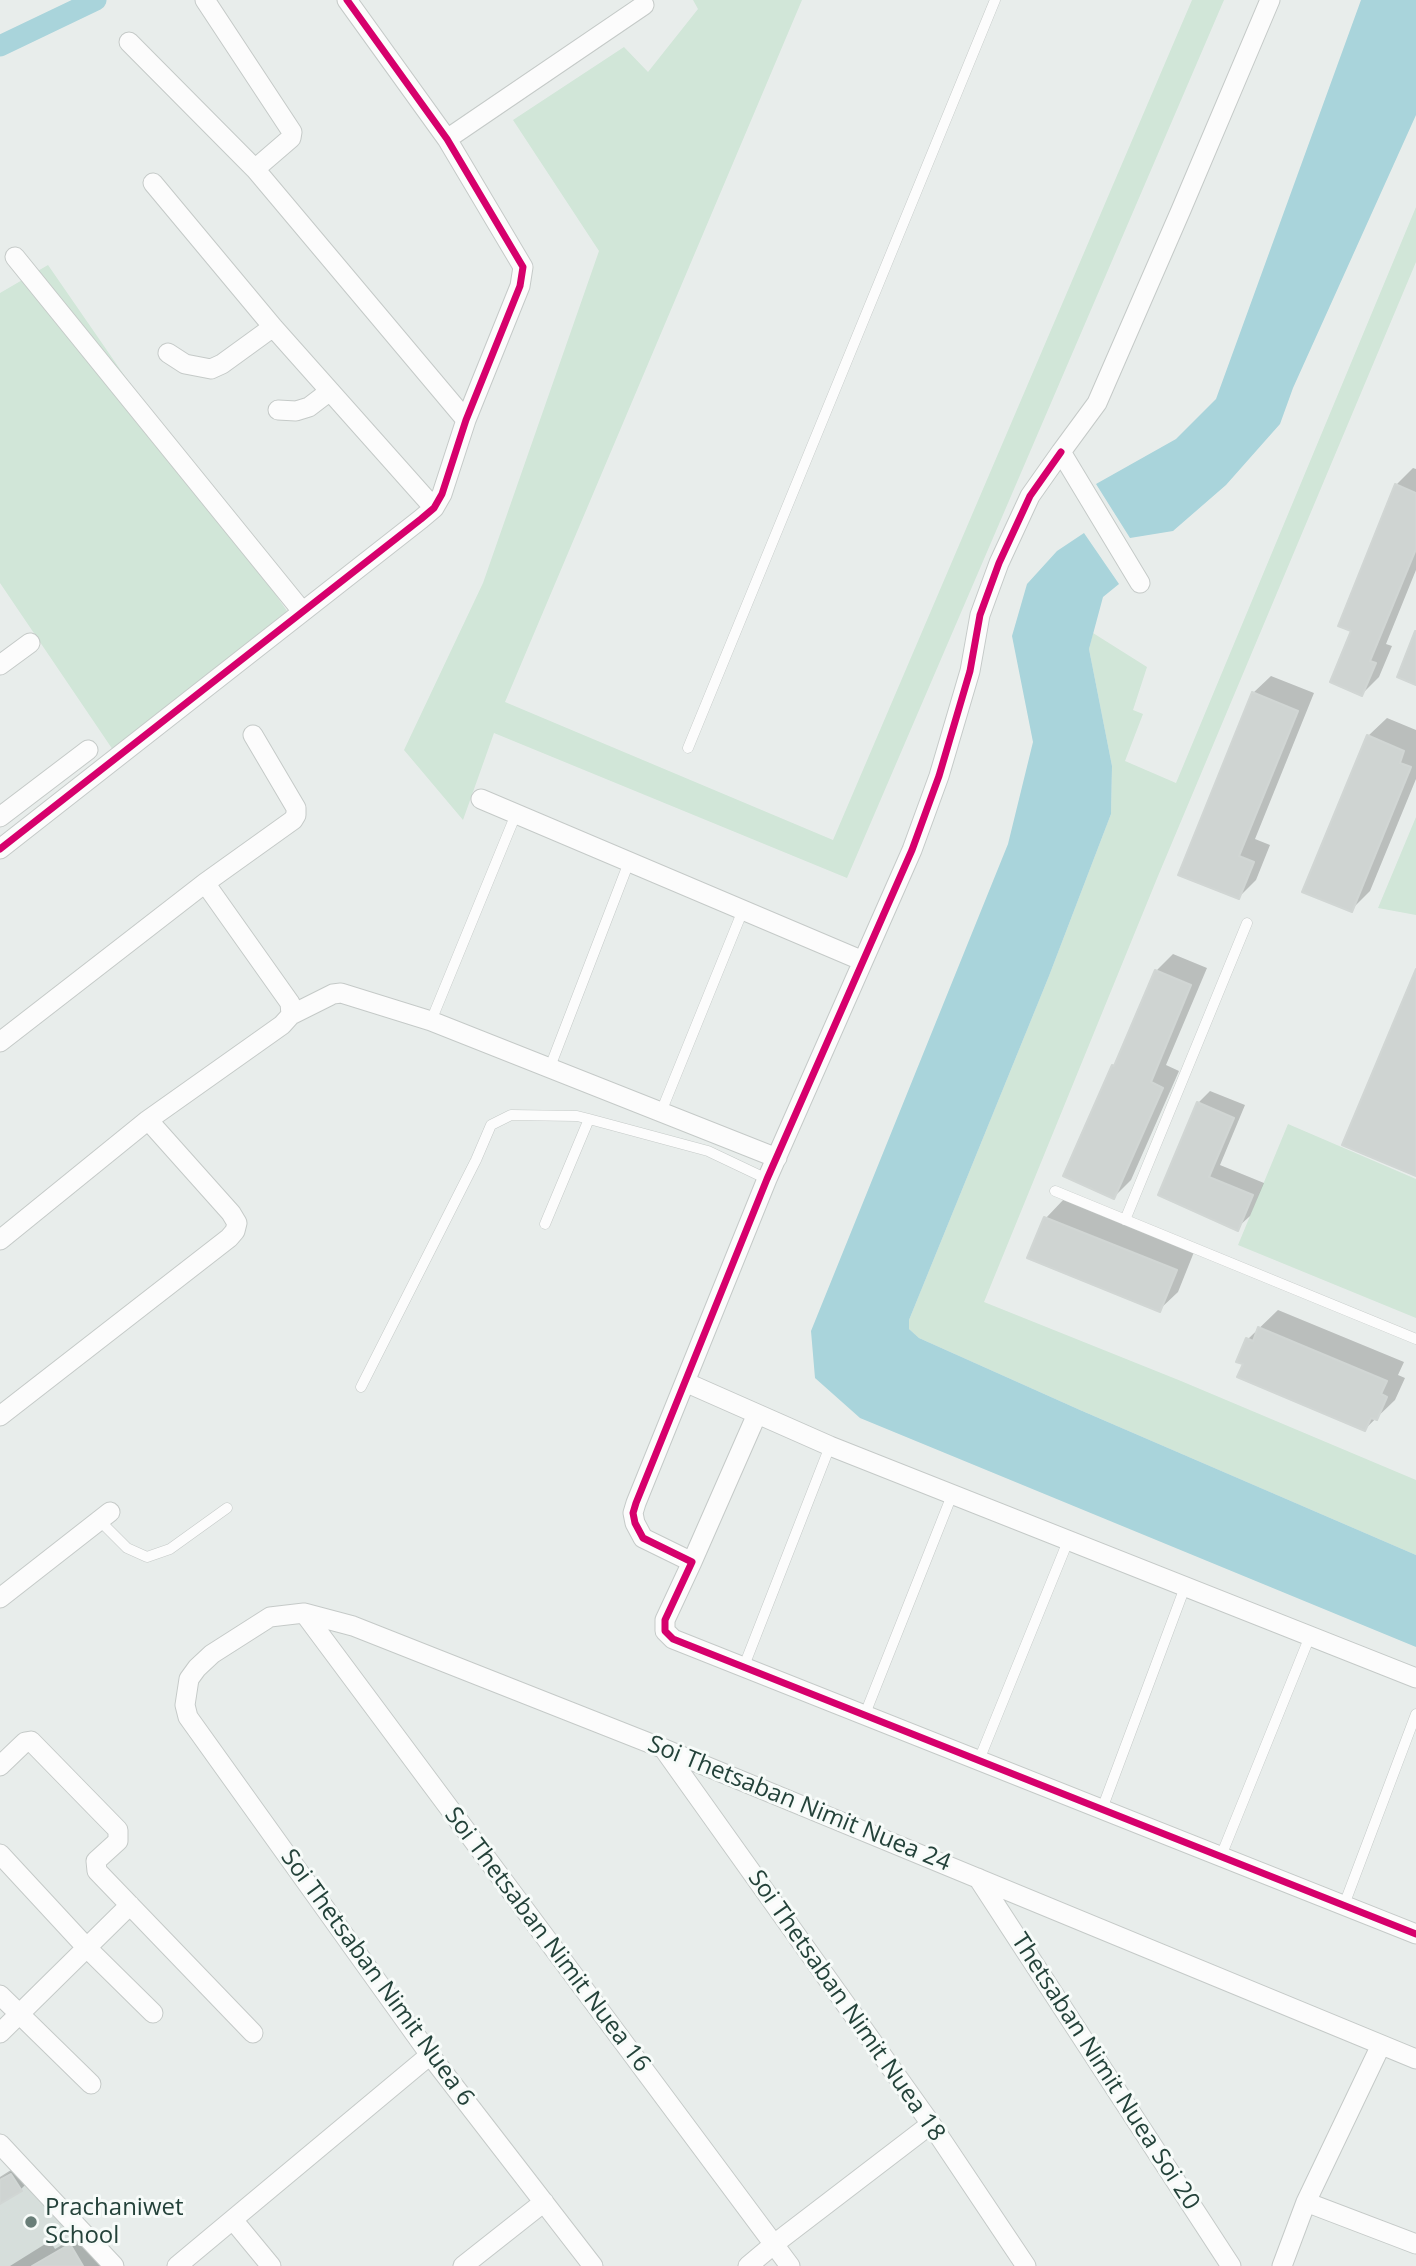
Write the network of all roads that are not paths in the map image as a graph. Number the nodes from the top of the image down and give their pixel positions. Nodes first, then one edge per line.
1 (205, 0) edge
2 (347, 0) edge
3 (995, 0) edge
4 (1270, 0) edge
5 (644, 5) dead end
6 (130, 42) dead end
7 (447, 139) junction
8 (255, 169) junction
9 (153, 183) dead end
10 (15, 257) dead end
11 (274, 327) junction
12 (168, 354) dead end
13 (330, 391) junction
14 (278, 410) dead end
15 (466, 420) junction
16 (1062, 453) junction
17 (434, 508) junction
18 (1140, 583) dead end
19 (302, 611) junction
20 (30, 643) dead end
21 (0, 665) edge
22 (253, 735) dead end
23 (688, 748) dead end
24 (88, 750) dead end
25 (481, 799) dead end
26 (516, 814) junction
27 (0, 817) edge
28 (0, 849) edge
29 (629, 862) junction
30 (205, 883) junction
31 (743, 910) junction
32 (1247, 923) dead end
33 (863, 961) junction
34 (291, 1015) junction
35 (431, 1021) junction
36 (0, 1042) edge
37 (550, 1067) junction
38 (661, 1112) junction
39 (589, 1119) junction
40 (148, 1120) junction
41 (777, 1158) junction
42 (767, 1179) junction
43 (1055, 1191) dead end
44 (1125, 1220) junction
45 (545, 1224) dead end
46 (3, 1233) edge
47 (1416, 1339) edge
48 (685, 1382) junction
49 (361, 1387) dead end
50 (757, 1414) junction
51 (0, 1416) edge
52 (830, 1446) junction
53 (952, 1494) junction
54 (228, 1508) dead end
55 (104, 1516) joint
56 (1069, 1541) junction
57 (692, 1562) junction
58 (1185, 1587) junction
59 (0, 1598) edge
60 (304, 1613) junction
61 (1310, 1636) junction
62 (744, 1666) junction
63 (1416, 1678) edge
64 (189, 1679) joint
65 (865, 1714) junction
66 (1416, 1714) edge
67 (662, 1748) junction
68 (979, 1760) junction
69 (0, 1766) edge
70 (1102, 1809) junction
71 (0, 1854) edge
72 (1221, 1856) junction
73 (978, 1878) junction
74 (131, 1905) junction
75 (1344, 1905) junction
76 (1416, 1934) edge
77 (87, 1948) junction
78 (0, 1995) edge
79 (153, 2013) dead end
80 (19, 2015) junction
81 (0, 2033) edge
82 (253, 2033) dead end
83 (1381, 2045) junction
84 (430, 2055) junction
85 (1416, 2059) edge
86 (91, 2084) dead end
87 (931, 2124) junction
88 (0, 2144) edge
89 (544, 2202) junction
90 (1307, 2202) junction
91 (233, 2220) junction
92 (1416, 2244) edge
93 (772, 2245) junction
94 (114, 2266) edge
95 (177, 2266) edge
96 (271, 2266) edge
97 (463, 2266) edge
98 (593, 2266) edge
99 (748, 2266) edge
100 (790, 2266) edge
101 (1026, 2266) edge
102 (1231, 2266) edge
103 (1282, 2266) edge

1 - 8 street
2 - 7 street
3 - 23 lane
4 - 16 street
5 - 7 street
6 - 8 street
7 - 15 street
8 - 15 street
9 - 11 street
10 - 19 street
11 - 12 street
11 - 13 street
13 - 14 street
13 - 17 street
15 - 17 street
16 - 18 street
16 - 33 street
17 - 19 street
19 - 28 street
20 - 21 street
22 - 30 street
24 - 27 street
25 - 26 street
26 - 29 street
26 - 35 lane
29 - 31 street
29 - 37 lane
30 - 34 street
30 - 36 street
31 - 33 street
31 - 38 lane
32 - 44 lane
33 - 41 street
34 - 35 street
34 - 40 street
35 - 37 street
37 - 38 street
38 - 41 street
39 - 42 lane
39 - 45 lane
39 - 49 lane
40 - 46 street
40 - 51 street
41 - 42 street
42 - 48 street
43 - 44 lane
44 - 47 lane
48 - 50 street
48 - 57 street
50 - 52 street
50 - 57 street
52 - 53 street
52 - 62 lane
53 - 56 street
53 - 65 lane
54 - 55 lane
55 - 59 street
56 - 58 street
56 - 68 lane
57 - 62 street
58 - 61 street
58 - 70 lane
60 - 64 street, Soi Thetsaban Nimit Nuea 24
60 - 67 street, Soi Thetsaban Nimit Nuea 24
60 - 93 street, Soi Thetsaban Nimit Nuea 16
61 - 63 street
61 - 72 lane
62 - 65 street
64 - 84 street, Soi Thetsaban Nimit Nuea 6
65 - 68 street
66 - 75 lane
67 - 73 street, Soi Thetsaban Nimit Nuea 24
67 - 87 street, Soi Thetsaban Nimit Nuea 18
68 - 70 street
69 - 74 street
70 - 72 street
71 - 77 street
72 - 75 street
73 - 83 street, Soi Thetsaban Nimit Nuea 24
73 - 102 street, Thetsaban Nimit Nuea Soi 20
74 - 77 street
74 - 82 street
75 - 76 street
77 - 79 street
77 - 80 street
78 - 80 street
80 - 81 street
80 - 86 street
83 - 85 street, Soi Thetsaban Nimit Nuea 24
83 - 90 street
84 - 89 street, Soi Thetsaban Nimit Nuea 6
84 - 91 street
87 - 93 street
87 - 101 street, Soi Thetsaban Nimit Nuea 18
88 - 94 street
89 - 97 street
89 - 98 street, Soi Thetsaban Nimit Nuea 6
90 - 92 street
90 - 103 street
91 - 95 street
91 - 96 street
93 - 99 street
93 - 100 street, Soi Thetsaban Nimit Nuea 16

